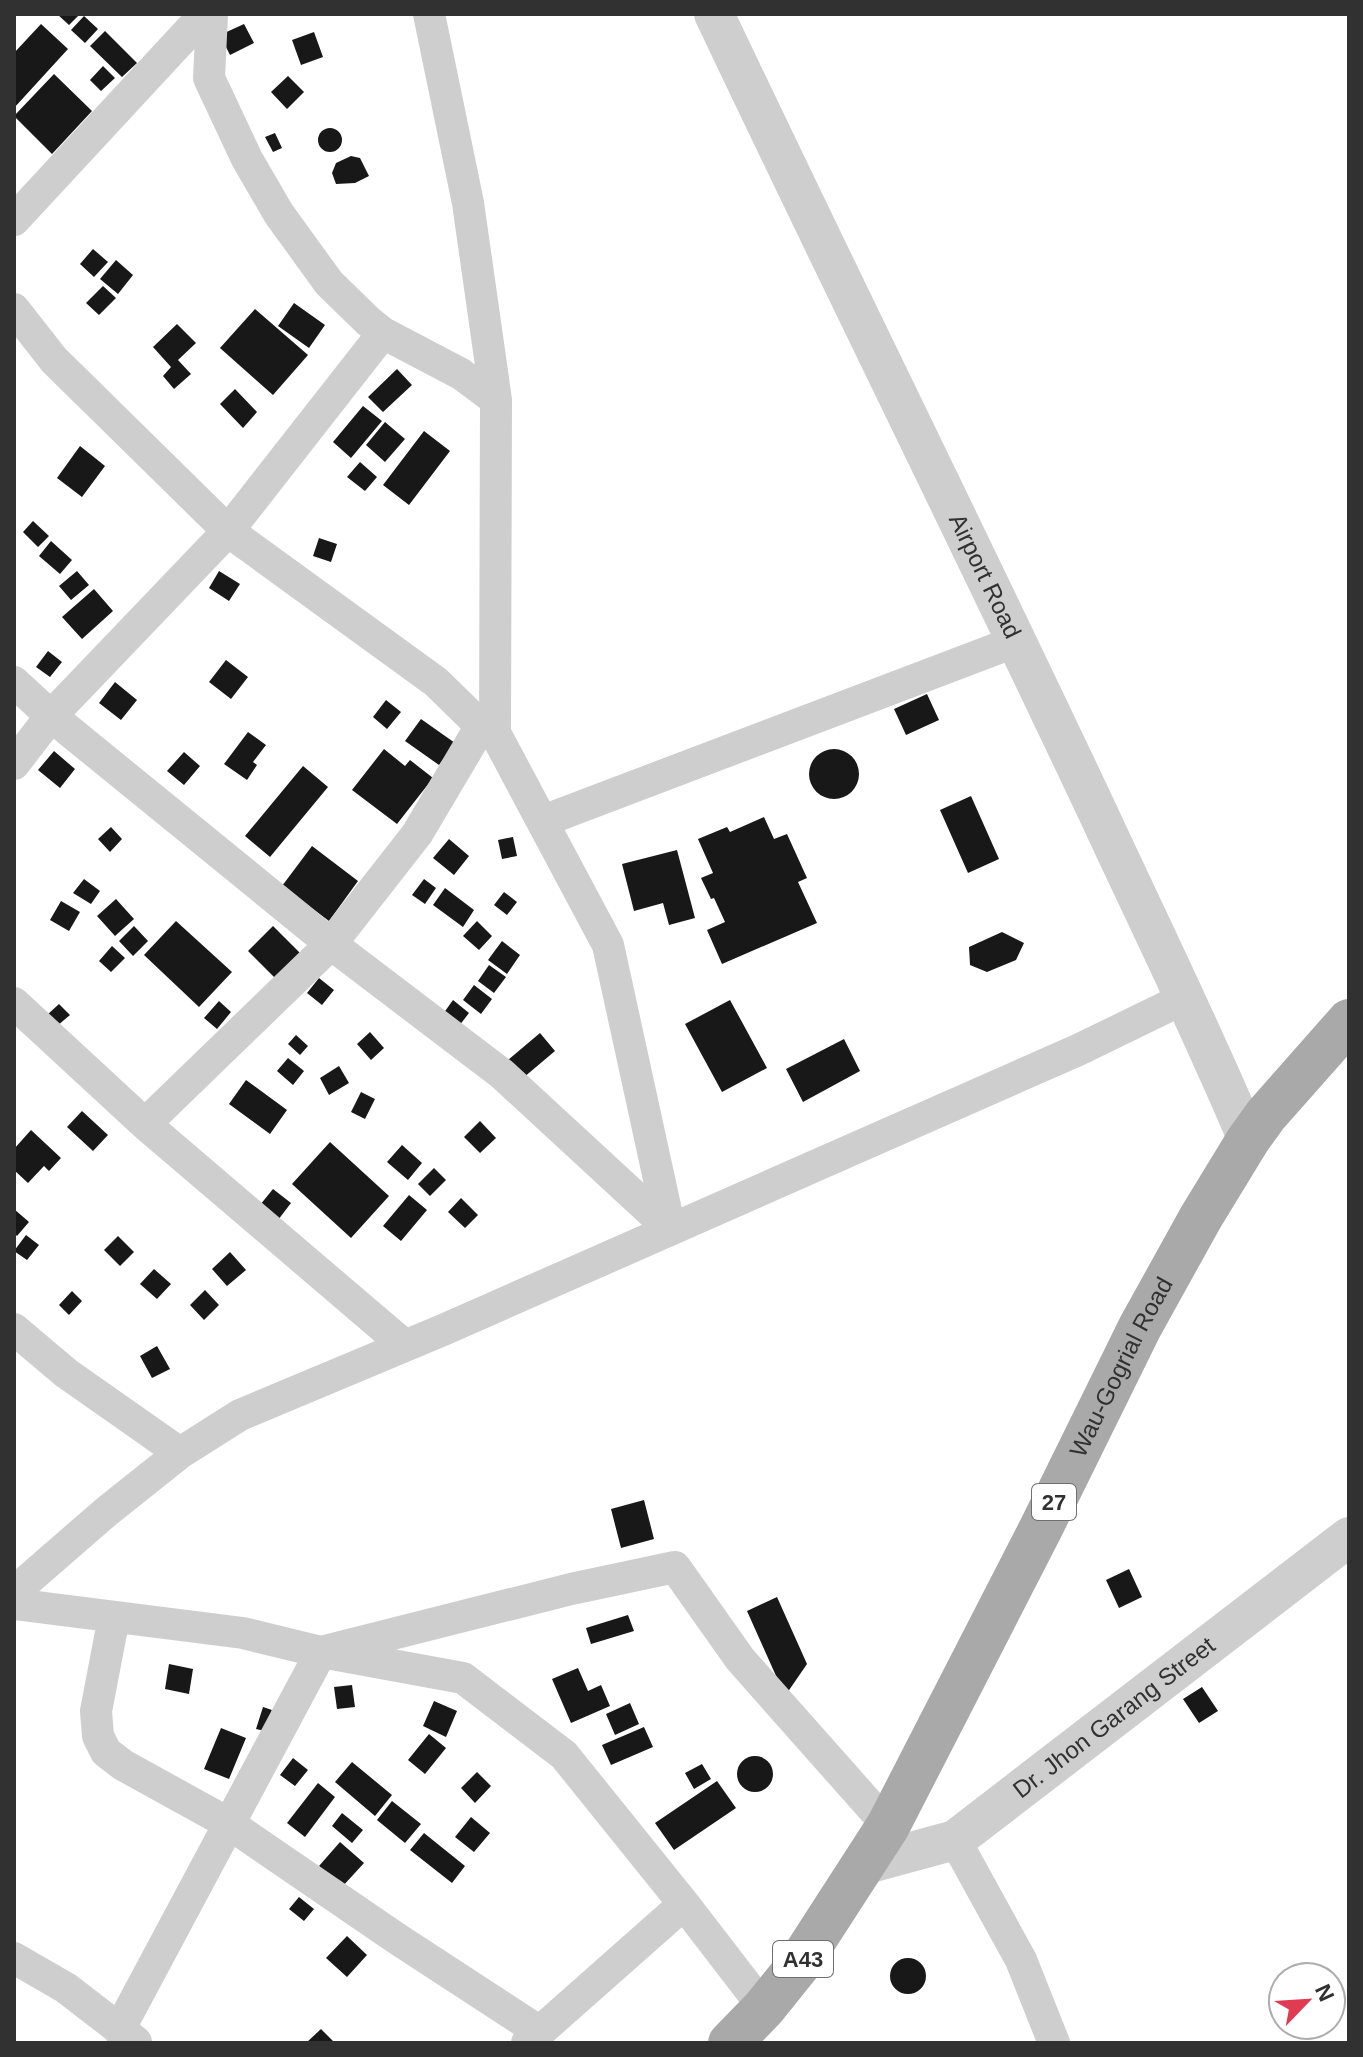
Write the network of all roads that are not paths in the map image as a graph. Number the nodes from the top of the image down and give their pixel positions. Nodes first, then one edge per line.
1 (205, 14) edge
2 (212, 14) edge
3 (429, 14) edge
4 (714, 14) edge
5 (14, 220) edge
6 (14, 309) edge
7 (383, 333) junction
8 (496, 400) junction
9 (228, 531) junction
10 (1017, 641) junction
11 (14, 682) edge
12 (51, 716) junction
13 (488, 729) junction
14 (14, 764) edge
15 (543, 821) junction
16 (331, 944) junction
17 (1185, 998) junction
18 (14, 1003) edge
19 (1349, 1021) edge
20 (145, 1124) junction
21 (1248, 1140) junction
22 (670, 1229) junction
23 (14, 1329) edge
24 (404, 1345) junction
25 (180, 1453) junction
26 (1349, 1537) edge
27 (14, 1592) edge
28 (14, 1604) edge
29 (114, 1617) junction
30 (321, 1652) junction
31 (228, 1823) junction
32 (888, 1826) junction
33 (955, 1840) junction
34 (863, 1865) junction
35 (684, 1904) junction
36 (14, 1958) edge
37 (764, 2008) junction
38 (128, 2036) edge
39 (534, 2037) edge
40 (730, 2043) edge
41 (1054, 2043) edge

1 - 5 street
2 - 7 street
3 - 8 street
4 - 10 street, Airport Road
6 - 9 street
7 - 8 street
7 - 9 street
8 - 13 street
9 - 12 street
9 - 13 street
10 - 15 street
10 - 17 street, Airport Road
11 - 12 street
12 - 14 street
12 - 16 street
13 - 15 street
13 - 16 street
15 - 22 street
16 - 20 street
16 - 22 street
17 - 21 street, Airport Road
17 - 22 street
18 - 20 street
19 - 21 main road, Wau-Gogrial Road / 27
20 - 24 street
21 - 32 main road, Wau-Gogrial Road / 27
22 - 24 street
23 - 25 street
24 - 25 street
25 - 27 street
26 - 33 street, Dr. Jhon Garang Street
28 - 29 street
29 - 30 street
29 - 31 street
30 - 31 street
30 - 32 street
30 - 35 street
31 - 38 street
31 - 39 street
32 - 34 main road, Wau-Gogrial Road / 27
33 - 34 street, Dr. Jhon Garang Street
33 - 41 street
34 - 37 main road, A43
35 - 37 street
35 - 39 street
36 - 38 street
37 - 40 main road, A43

